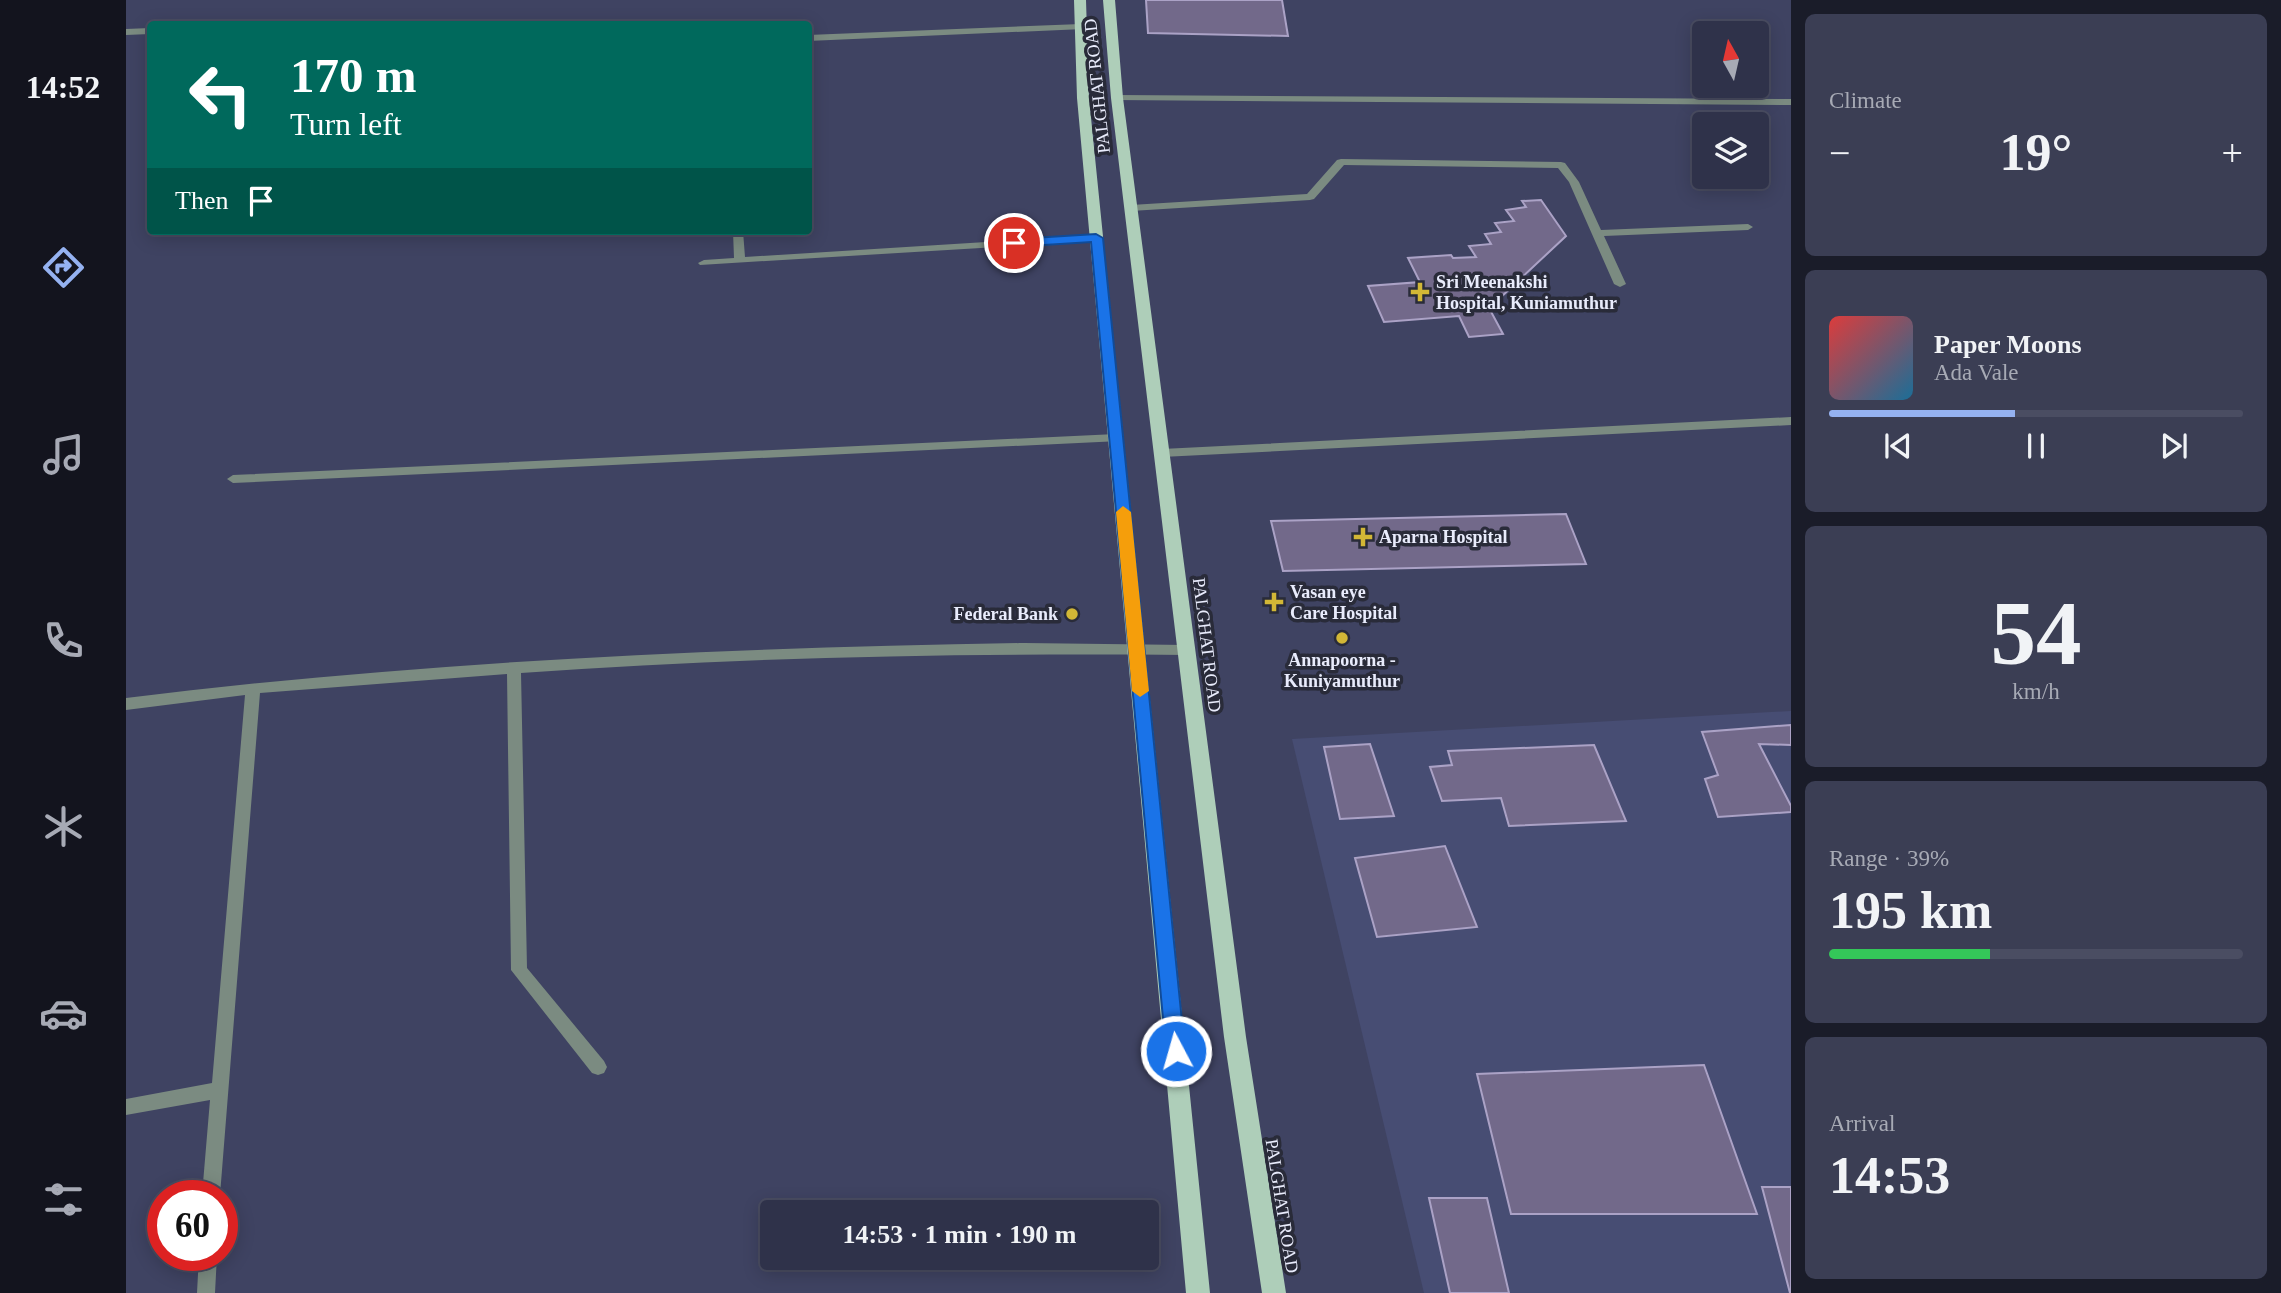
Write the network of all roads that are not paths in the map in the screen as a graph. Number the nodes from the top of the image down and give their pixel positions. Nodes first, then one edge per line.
1 (1080, 0) edge
2 (1109, 0) edge
3 (1081, 27) junction
4 (147, 31) edge
5 (126, 32) edge
6 (812, 38) edge
7 (1117, 99) junction
8 (1791, 102) edge
9 (1131, 208) junction
10 (1748, 227) dead end
11 (1597, 233) junction
12 (738, 235) edge
13 (1096, 238) junction
14 (740, 261) junction
15 (704, 263) dead end
16 (1620, 284) dead end
17 (1791, 421) edge
18 (1116, 438) junction
19 (1162, 453) junction
20 (233, 478) dead end
21 (1186, 650) junction
22 (1137, 651) junction
23 (514, 669) junction
24 (253, 688) junction
25 (126, 704) edge
26 (598, 1067) dead end
27 (219, 1090) junction
28 (126, 1107) edge
29 (212, 1180) edge
30 (207, 1271) edge
31 (206, 1293) edge
32 (1198, 1293) edge
33 (1274, 1293) edge

1 - 3 main road, PALGHAT ROAD
2 - 7 main road, PALGHAT ROAD
3 - 6 street
3 - 13 main road, PALGHAT ROAD
4 - 5 street
7 - 8 street
7 - 9 main road, PALGHAT ROAD
9 - 11 street
9 - 19 main road, PALGHAT ROAD
10 - 11 street
11 - 16 street
12 - 14 street
13 - 14 street
13 - 18 main road, PALGHAT ROAD
14 - 15 street
17 - 19 street
18 - 20 street
18 - 22 main road, PALGHAT ROAD
19 - 21 main road, PALGHAT ROAD
21 - 22 street
21 - 33 main road, PALGHAT ROAD
22 - 23 street
22 - 32 main road, PALGHAT ROAD
23 - 24 street
23 - 26 street
24 - 25 street
24 - 27 street
27 - 28 street
27 - 29 street
30 - 31 street

